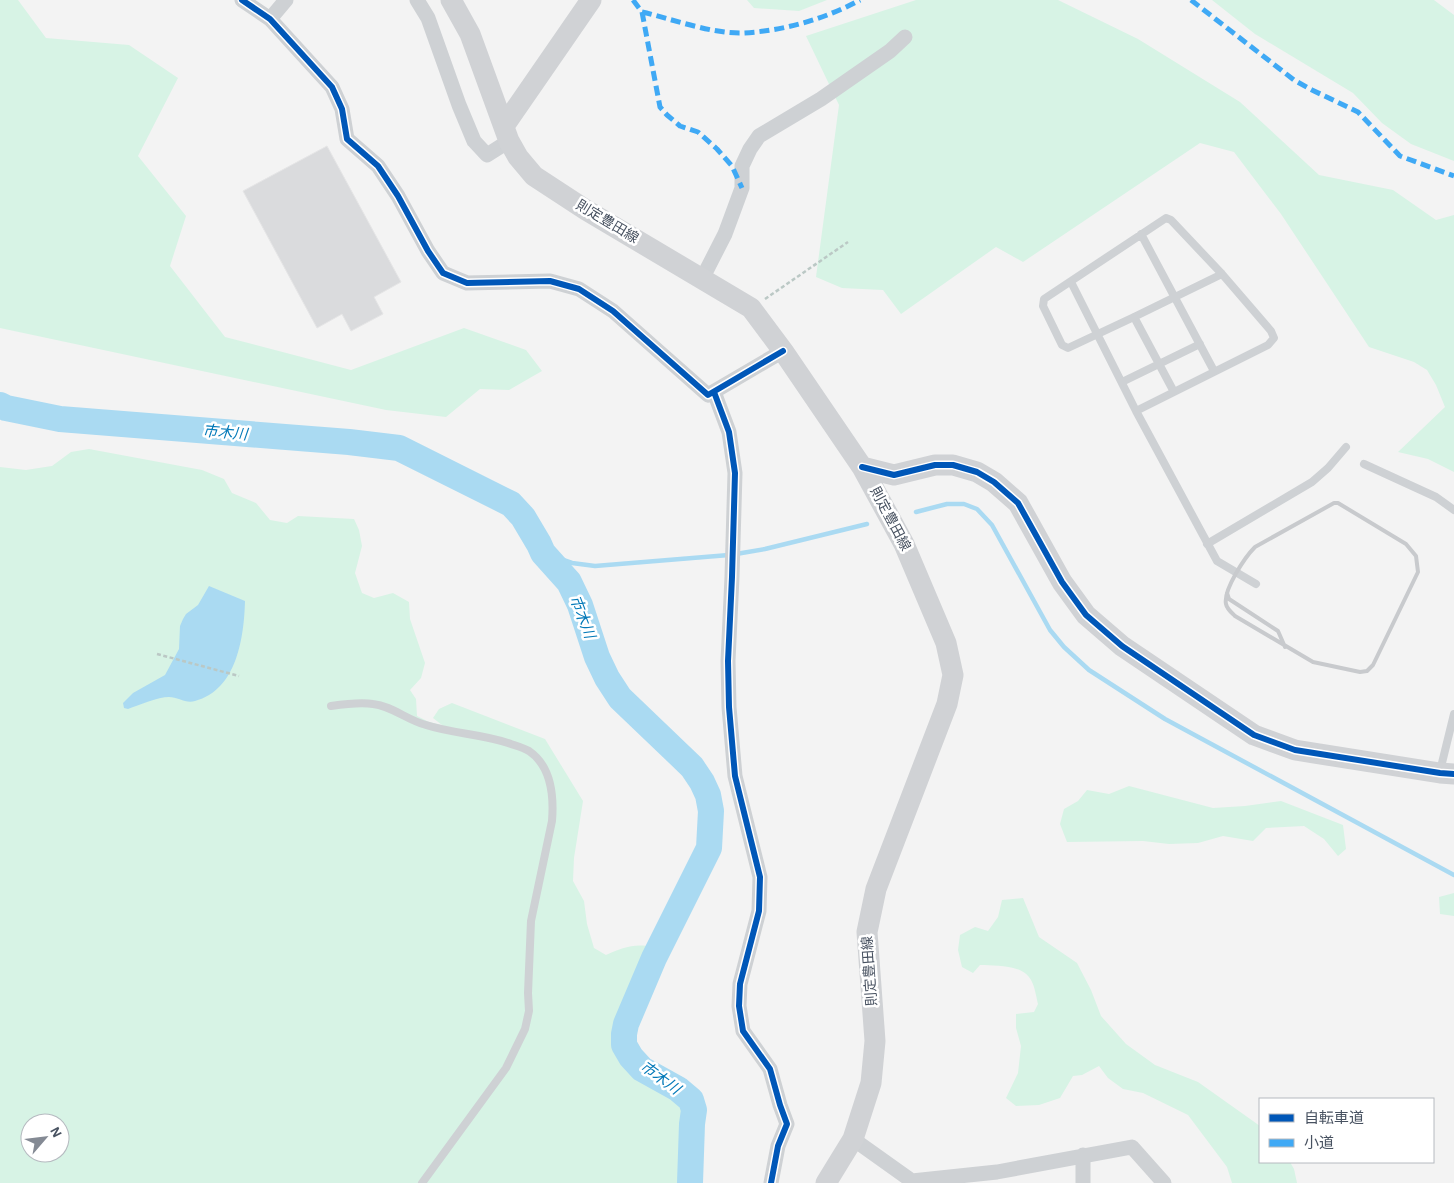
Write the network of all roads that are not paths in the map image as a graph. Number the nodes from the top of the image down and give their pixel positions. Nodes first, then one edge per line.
1 (242, 0) edge
2 (286, 0) edge
3 (417, 0) edge
4 (451, 0) edge
5 (591, 0) edge
6 (270, 20) junction
7 (905, 36) dead end
8 (507, 134) junction
9 (1141, 234) junction
10 (1222, 274) junction
11 (702, 280) junction
12 (1071, 282) junction
13 (1174, 297) junction
14 (1134, 318) junction
15 (1096, 335) junction
16 (1200, 344) junction
17 (784, 351) junction
18 (1159, 364) junction
19 (1214, 372) junction
20 (1122, 382) junction
21 (714, 392) junction
22 (1174, 392) junction
23 (1136, 411) junction
24 (1346, 447) dead end
25 (1364, 464) dead end
26 (862, 467) junction
27 (1454, 510) edge
28 (1207, 544) junction
29 (1256, 584) dead end
30 (331, 706) dead end
31 (1454, 714) edge
32 (1447, 773) edge
33 (853, 1139) junction
34 (1083, 1155) junction
35 (997, 1177) edge
36 (912, 1182) edge
37 (422, 1183) edge
38 (771, 1183) edge
39 (826, 1183) edge
40 (1083, 1183) edge
41 (1164, 1183) edge

1 - 6 street
2 - 6 street
3 - 8 street
4 - 8 main road, 則定豊田線
5 - 8 main road
6 - 21 street
7 - 11 street
8 - 11 main road, 則定豊田線
9 - 10 lane
9 - 12 lane
9 - 13 lane
10 - 13 lane
10 - 19 lane
11 - 17 main road, 則定豊田線
12 - 15 lane
12 - 15 lane
13 - 14 lane
13 - 16 lane
14 - 15 lane
14 - 18 lane
15 - 20 lane
16 - 18 lane
16 - 19 lane
17 - 21 street
17 - 26 main road, 則定豊田線
18 - 20 lane
18 - 22 lane
19 - 22 lane
20 - 23 lane
21 - 38 street
22 - 23 lane
23 - 28 lane
24 - 28 lane
25 - 27 lane
26 - 32 main road
26 - 33 main road, 則定豊田線
28 - 29 lane
30 - 37 lane
31 - 32 lane
33 - 36 street
33 - 39 main road, 則定豊田線
34 - 35 street
34 - 40 street
34 - 41 street
35 - 36 street

